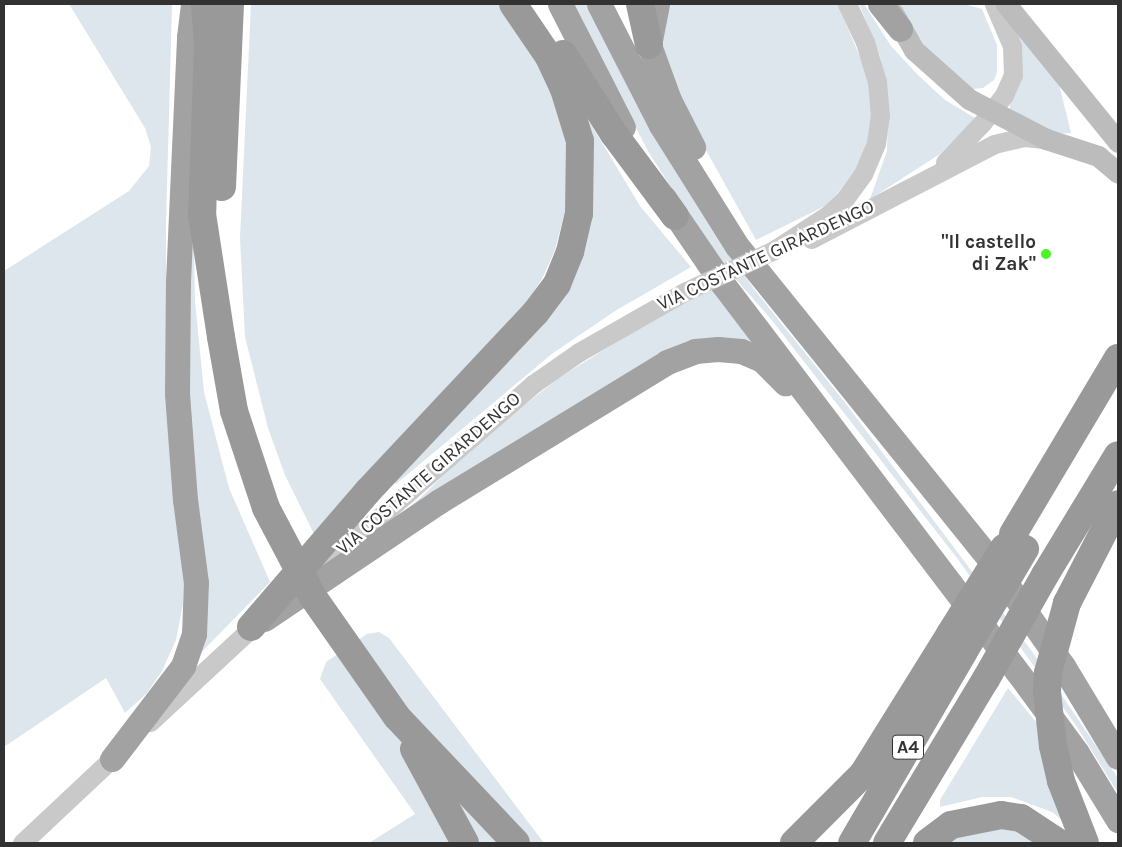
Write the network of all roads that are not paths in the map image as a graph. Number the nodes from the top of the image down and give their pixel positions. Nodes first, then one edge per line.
1 (193, 4) edge
2 (206, 4) edge
3 (230, 4) edge
4 (242, 4) edge
5 (515, 4) edge
6 (560, 4) edge
7 (599, 4) edge
8 (640, 4) edge
9 (657, 4) edge
10 (848, 4) edge
11 (880, 4) edge
12 (889, 4) edge
13 (994, 4) edge
14 (1006, 4) edge
15 (900, 29) junction
16 (650, 44) junction
17 (227, 95) junction
18 (991, 110) junction
19 (1046, 139) junction
20 (1118, 142) edge
21 (1118, 173) edge
22 (897, 195) junction
23 (675, 216) junction
24 (719, 217) junction
25 (774, 250) junction
26 (221, 337) junction
27 (1118, 358) edge
28 (1117, 386) edge
29 (843, 440) junction
30 (1118, 455) edge
31 (1118, 504) edge
32 (1019, 541) junction
33 (251, 627) junction
34 (957, 643) junction
35 (397, 717) junction
36 (1111, 742) edge
37 (1118, 758) edge
38 (112, 759) junction
39 (1118, 820) edge
40 (22, 843) edge
41 (465, 843) edge
42 (490, 843) edge
43 (516, 843) edge
44 (794, 843) edge
45 (852, 843) edge
46 (887, 843) edge
47 (927, 843) edge
48 (1059, 843) edge
49 (1085, 843) edge

1 - 38 highway
2 - 26 highway
3 - 17 highway
4 - 17 highway
5 - 23 highway
5 - 33 highway
6 - 23 highway
7 - 24 highway
8 - 16 highway
9 - 16 highway
10 - 25 street
11 - 15 highway
12 - 15 main road
13 - 18 street, VIA COSTANTE GIRARDENGO
14 - 20 main road
15 - 18 main road
16 - 24 highway
17 - 26 highway
18 - 19 main road
18 - 22 street, VIA COSTANTE GIRARDENGO
19 - 21 main road
19 - 22 street, VIA COSTANTE GIRARDENGO
22 - 25 street, VIA COSTANTE GIRARDENGO
23 - 29 highway
24 - 36 highway
25 - 33 street, VIA COSTANTE GIRARDENGO, bridge
26 - 35 highway, bridge
27 - 32 highway
28 - 32 highway, A4
29 - 33 highway
29 - 39 highway
30 - 46 highway, A4, bridge
31 - 49 highway, bridge
32 - 34 highway, A4, bridge
33 - 38 street, VIA COSTANTE GIRARDENGO
34 - 44 highway
34 - 45 highway, A4
35 - 41 highway
35 - 42 highway
35 - 43 highway
36 - 37 highway
38 - 40 street, VIA COSTANTE GIRARDENGO
47 - 48 highway

